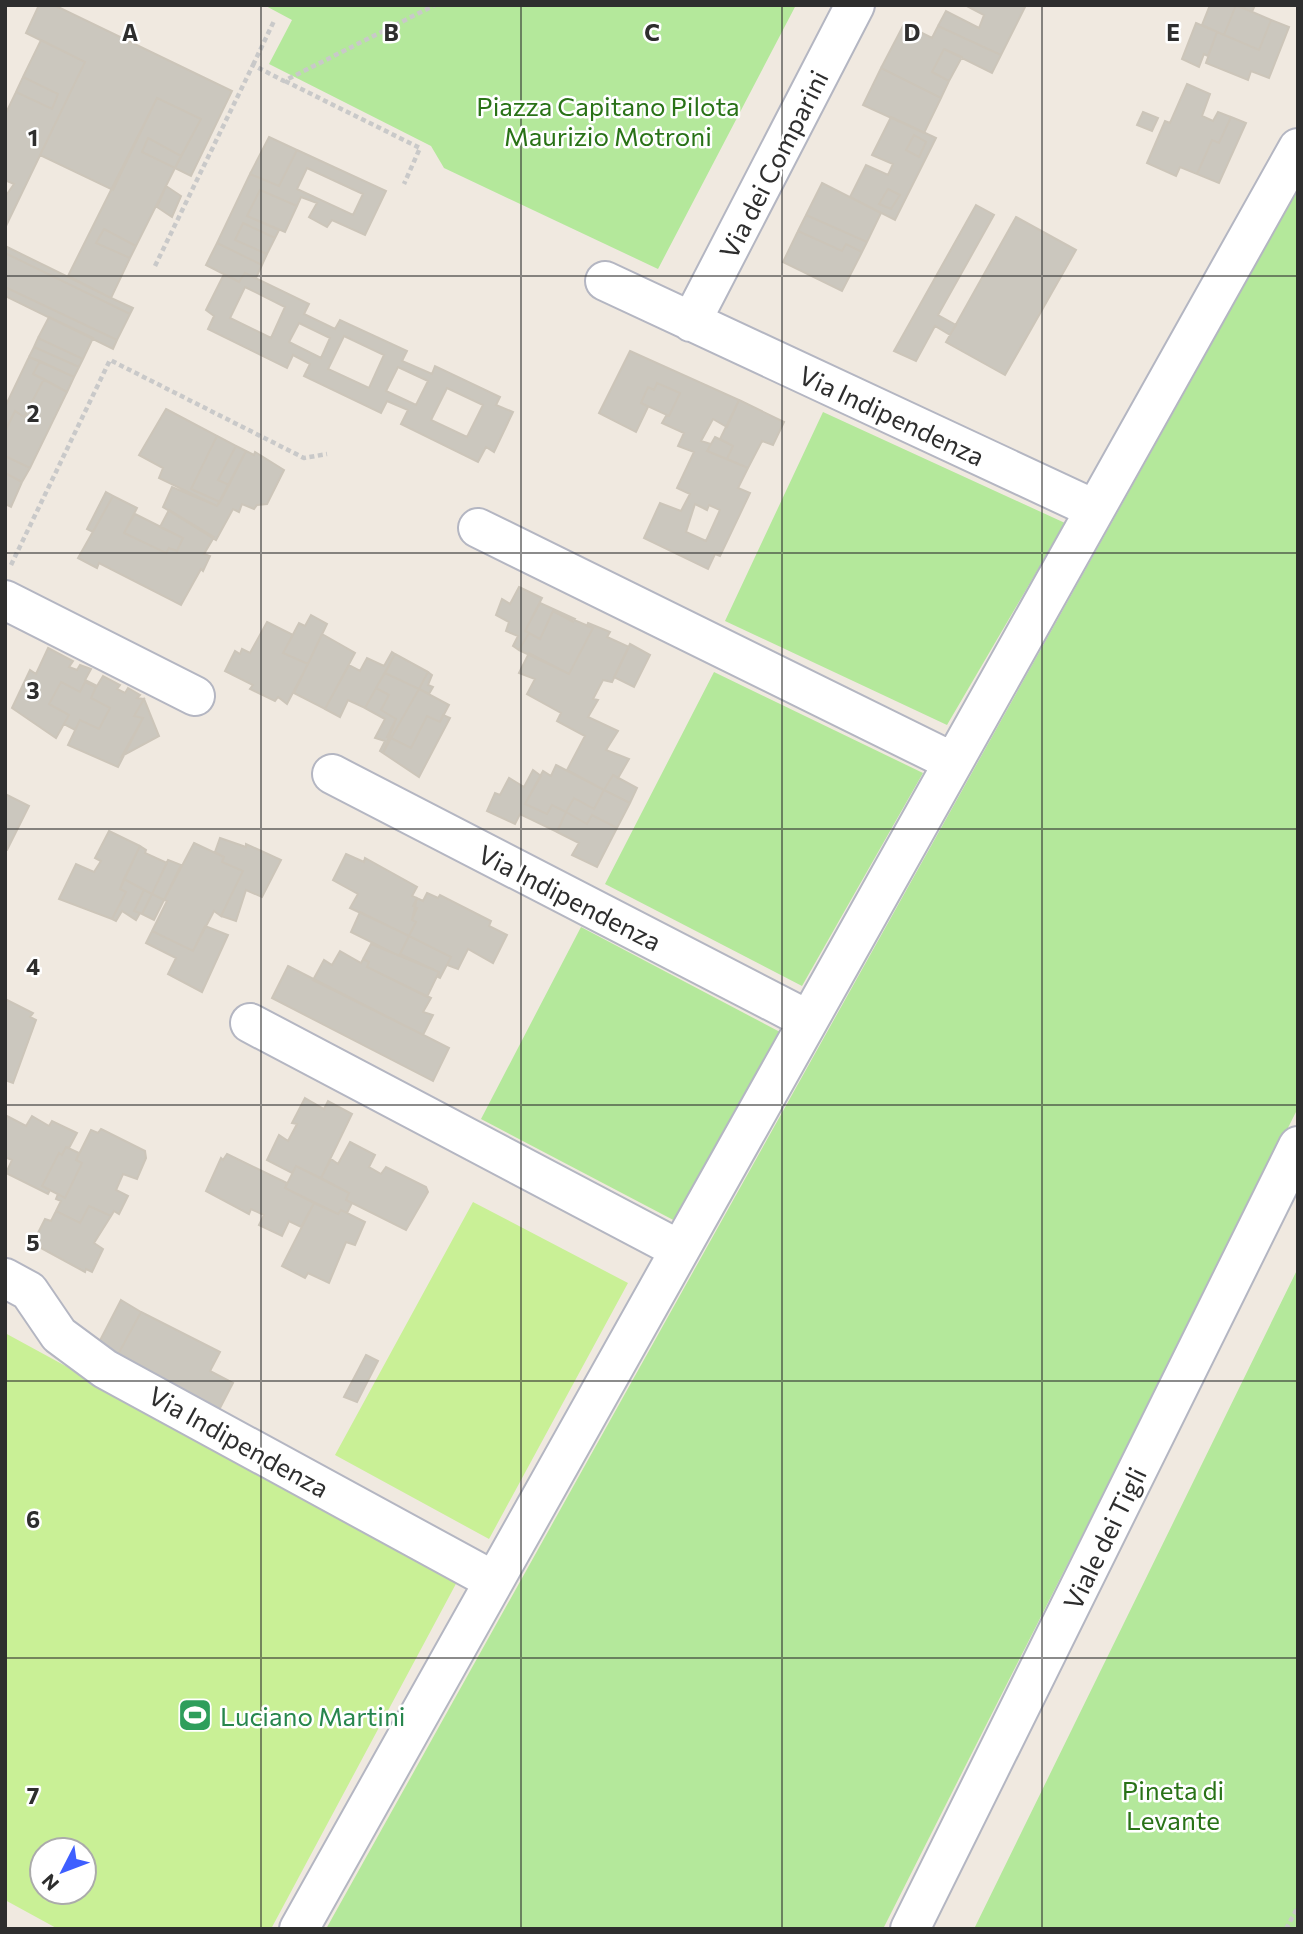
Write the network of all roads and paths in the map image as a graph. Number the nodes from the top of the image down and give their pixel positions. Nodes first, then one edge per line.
1 (435, 5) edge
2 (855, 5) edge
3 (274, 22) dead end
4 (253, 65) junction
5 (284, 81) junction
6 (1298, 148) edge
7 (404, 184) dead end
8 (155, 266) dead end
9 (605, 281) dead end
10 (691, 322) junction
11 (327, 454) dead end
12 (1094, 509) junction
13 (478, 528) dead end
14 (5, 577) edge
15 (5, 600) edge
16 (194, 696) dead end
17 (953, 762) junction
18 (332, 774) dead end
19 (808, 1020) junction
20 (250, 1023) dead end
21 (1298, 1146) edge
22 (680, 1250) junction
23 (5, 1278) edge
24 (494, 1581) junction
25 (1298, 1907) edge
26 (299, 1929) edge
27 (909, 1929) edge
28 (1286, 1929) edge

1 - 5 path
2 - 10 street, Via dei Comparini
3 - 4 path
4 - 5 path
4 - 8 path
5 - 7 path
6 - 12 street
9 - 10 street, Via Indipendenza
10 - 12 street, Via Indipendenza
11 - 14 path
12 - 17 street
13 - 17 street
15 - 16 street
17 - 19 street
18 - 19 street, Via Indipendenza
19 - 22 street
20 - 22 street
21 - 27 street, Viale dei Tigli
22 - 24 street
23 - 24 street, Via Indipendenza
24 - 26 street
25 - 28 path

